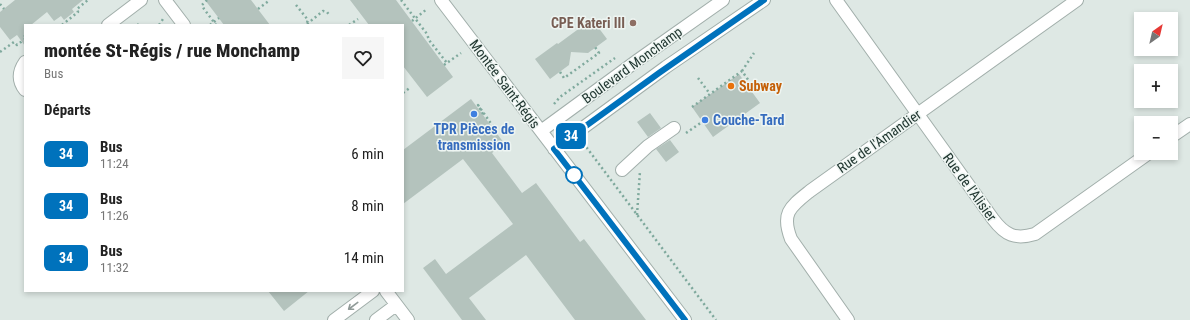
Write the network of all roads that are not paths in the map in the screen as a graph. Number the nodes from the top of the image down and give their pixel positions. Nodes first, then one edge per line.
1 (141, 0) edge
2 (165, 0) edge
3 (441, 0) edge
4 (723, 0) edge
5 (764, 0) edge
6 (836, 0) edge
7 (1077, 0) edge
8 (109, 24) edge
9 (183, 24) edge
10 (24, 64) edge
11 (24, 88) edge
12 (917, 114) junction
13 (1190, 124) edge
14 (541, 131) junction
15 (1178, 132) edge
16 (677, 133) road end
17 (554, 149) junction
18 (1139, 160) edge
19 (622, 170) dead end
20 (372, 292) edge
21 (387, 292) edge
22 (396, 305) junction
23 (334, 320) edge
24 (376, 320) edge
25 (408, 320) edge
26 (685, 320) edge
27 (848, 320) edge

1 - 8 street
2 - 9 street
3 - 14 street, Montée Saint-Régis
4 - 14 street, Boulevard Monchamp
5 - 17 street, Boulevard Monchamp
6 - 12 street, Rue de l'Alisier
7 - 12 street, Rue de l'Amandier
10 - 11 street
12 - 18 street, Rue de l'Alisier
12 - 27 street, Rue de l'Amandier
13 - 15 street
14 - 17 street, Montée Saint-Régis
16 - 19 street
17 - 26 street, Montée Saint-Régis
20 -> 23 street
21 - 22 street
22 - 24 street
22 - 25 street

